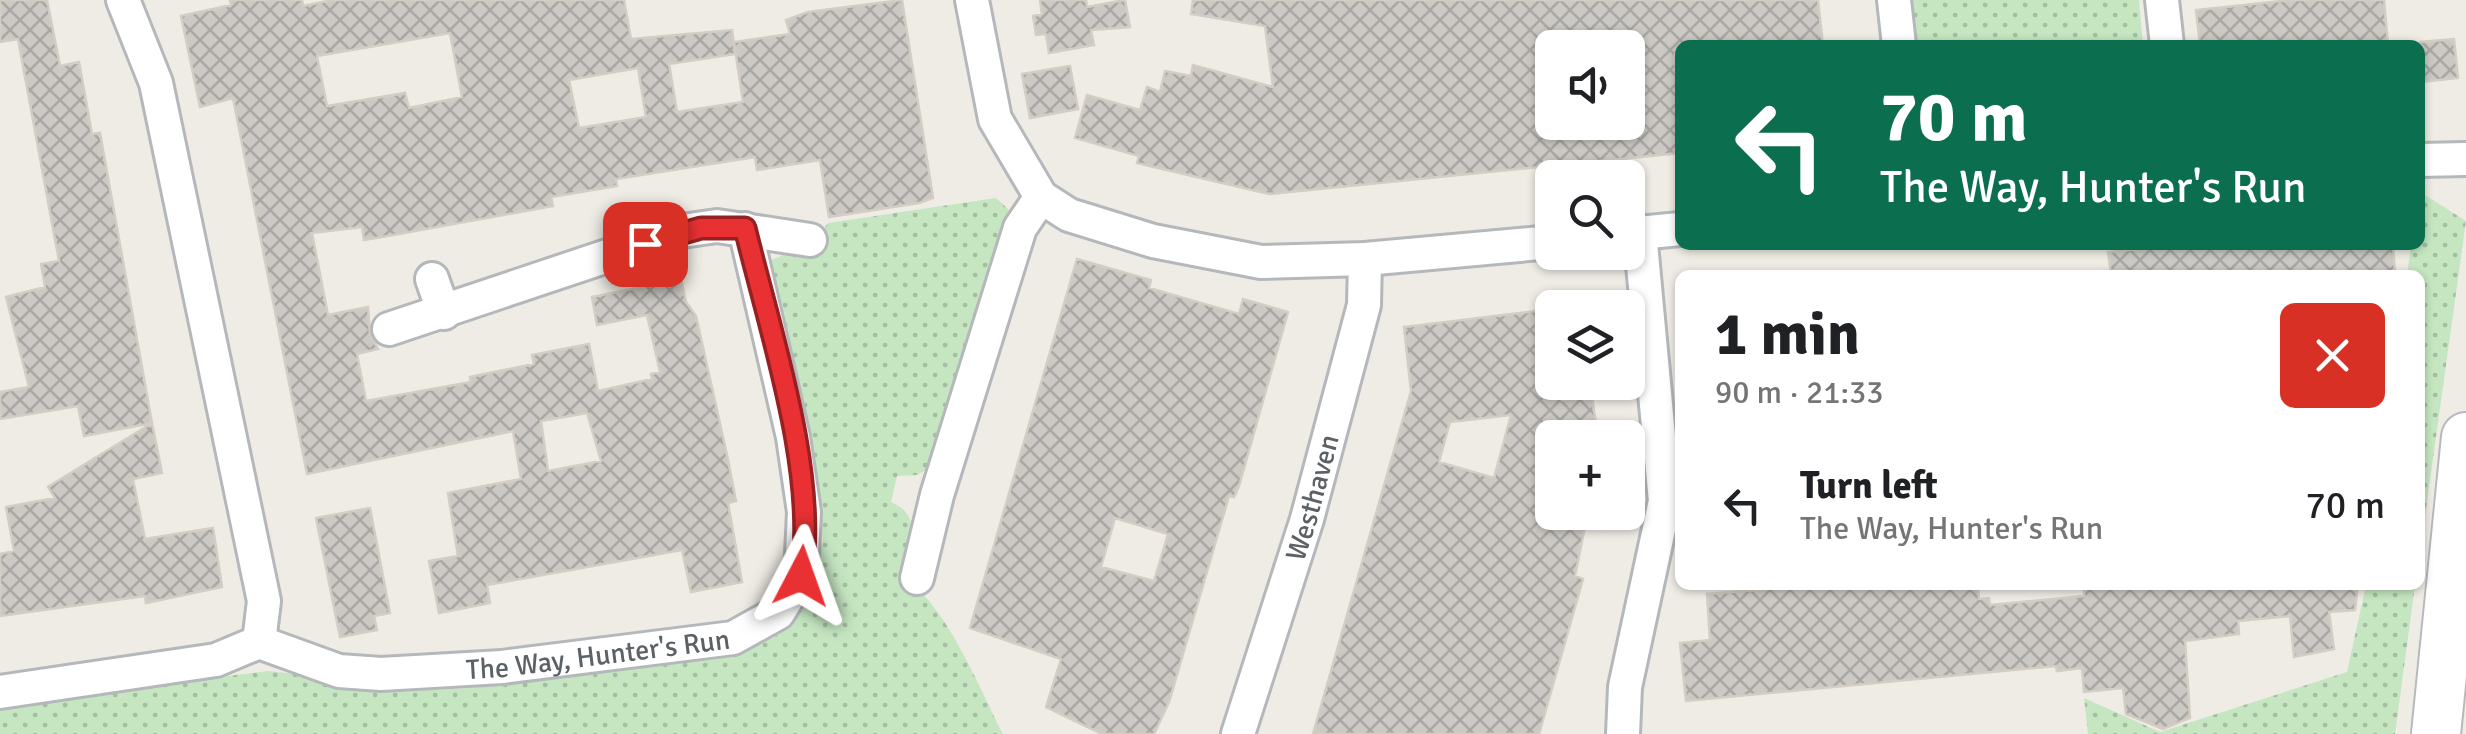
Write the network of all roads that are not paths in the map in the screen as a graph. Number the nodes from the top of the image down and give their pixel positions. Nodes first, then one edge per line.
1 (123, 0) edge
2 (972, 0) edge
3 (1894, 0) edge
4 (2162, 0) edge
5 (1898, 40) edge
6 (2166, 40) edge
7 (2466, 159) edge
8 (2425, 160) edge
9 (1041, 197) junction
10 (745, 228) junction
11 (1675, 229) edge
12 (1645, 232) edge
13 (810, 240) dead end
14 (1535, 244) edge
15 (1365, 259) junction
16 (1638, 270) edge
17 (432, 278) dead end
18 (444, 313) junction
19 (388, 328) dead end
20 (2466, 437) edge
21 (2463, 490) edge
22 (1668, 554) edge
23 (916, 578) dead end
24 (259, 642) junction
25 (0, 692) edge
26 (1238, 734) edge
27 (1622, 734) edge
28 (2436, 734) edge

1 - 24 street
2 - 9 street
3 - 5 street
4 - 6 street
7 - 8 street
9 - 15 street
9 - 23 street
10 - 13 street
10 - 18 street
10 - 24 street, The Way, Hunter's Run
11 - 12 street
14 - 15 street
15 - 26 street, Westhaven
16 - 22 street
17 - 18 street
18 - 19 street
20 - 21 street
21 - 28 street
22 - 27 street
24 - 25 street

